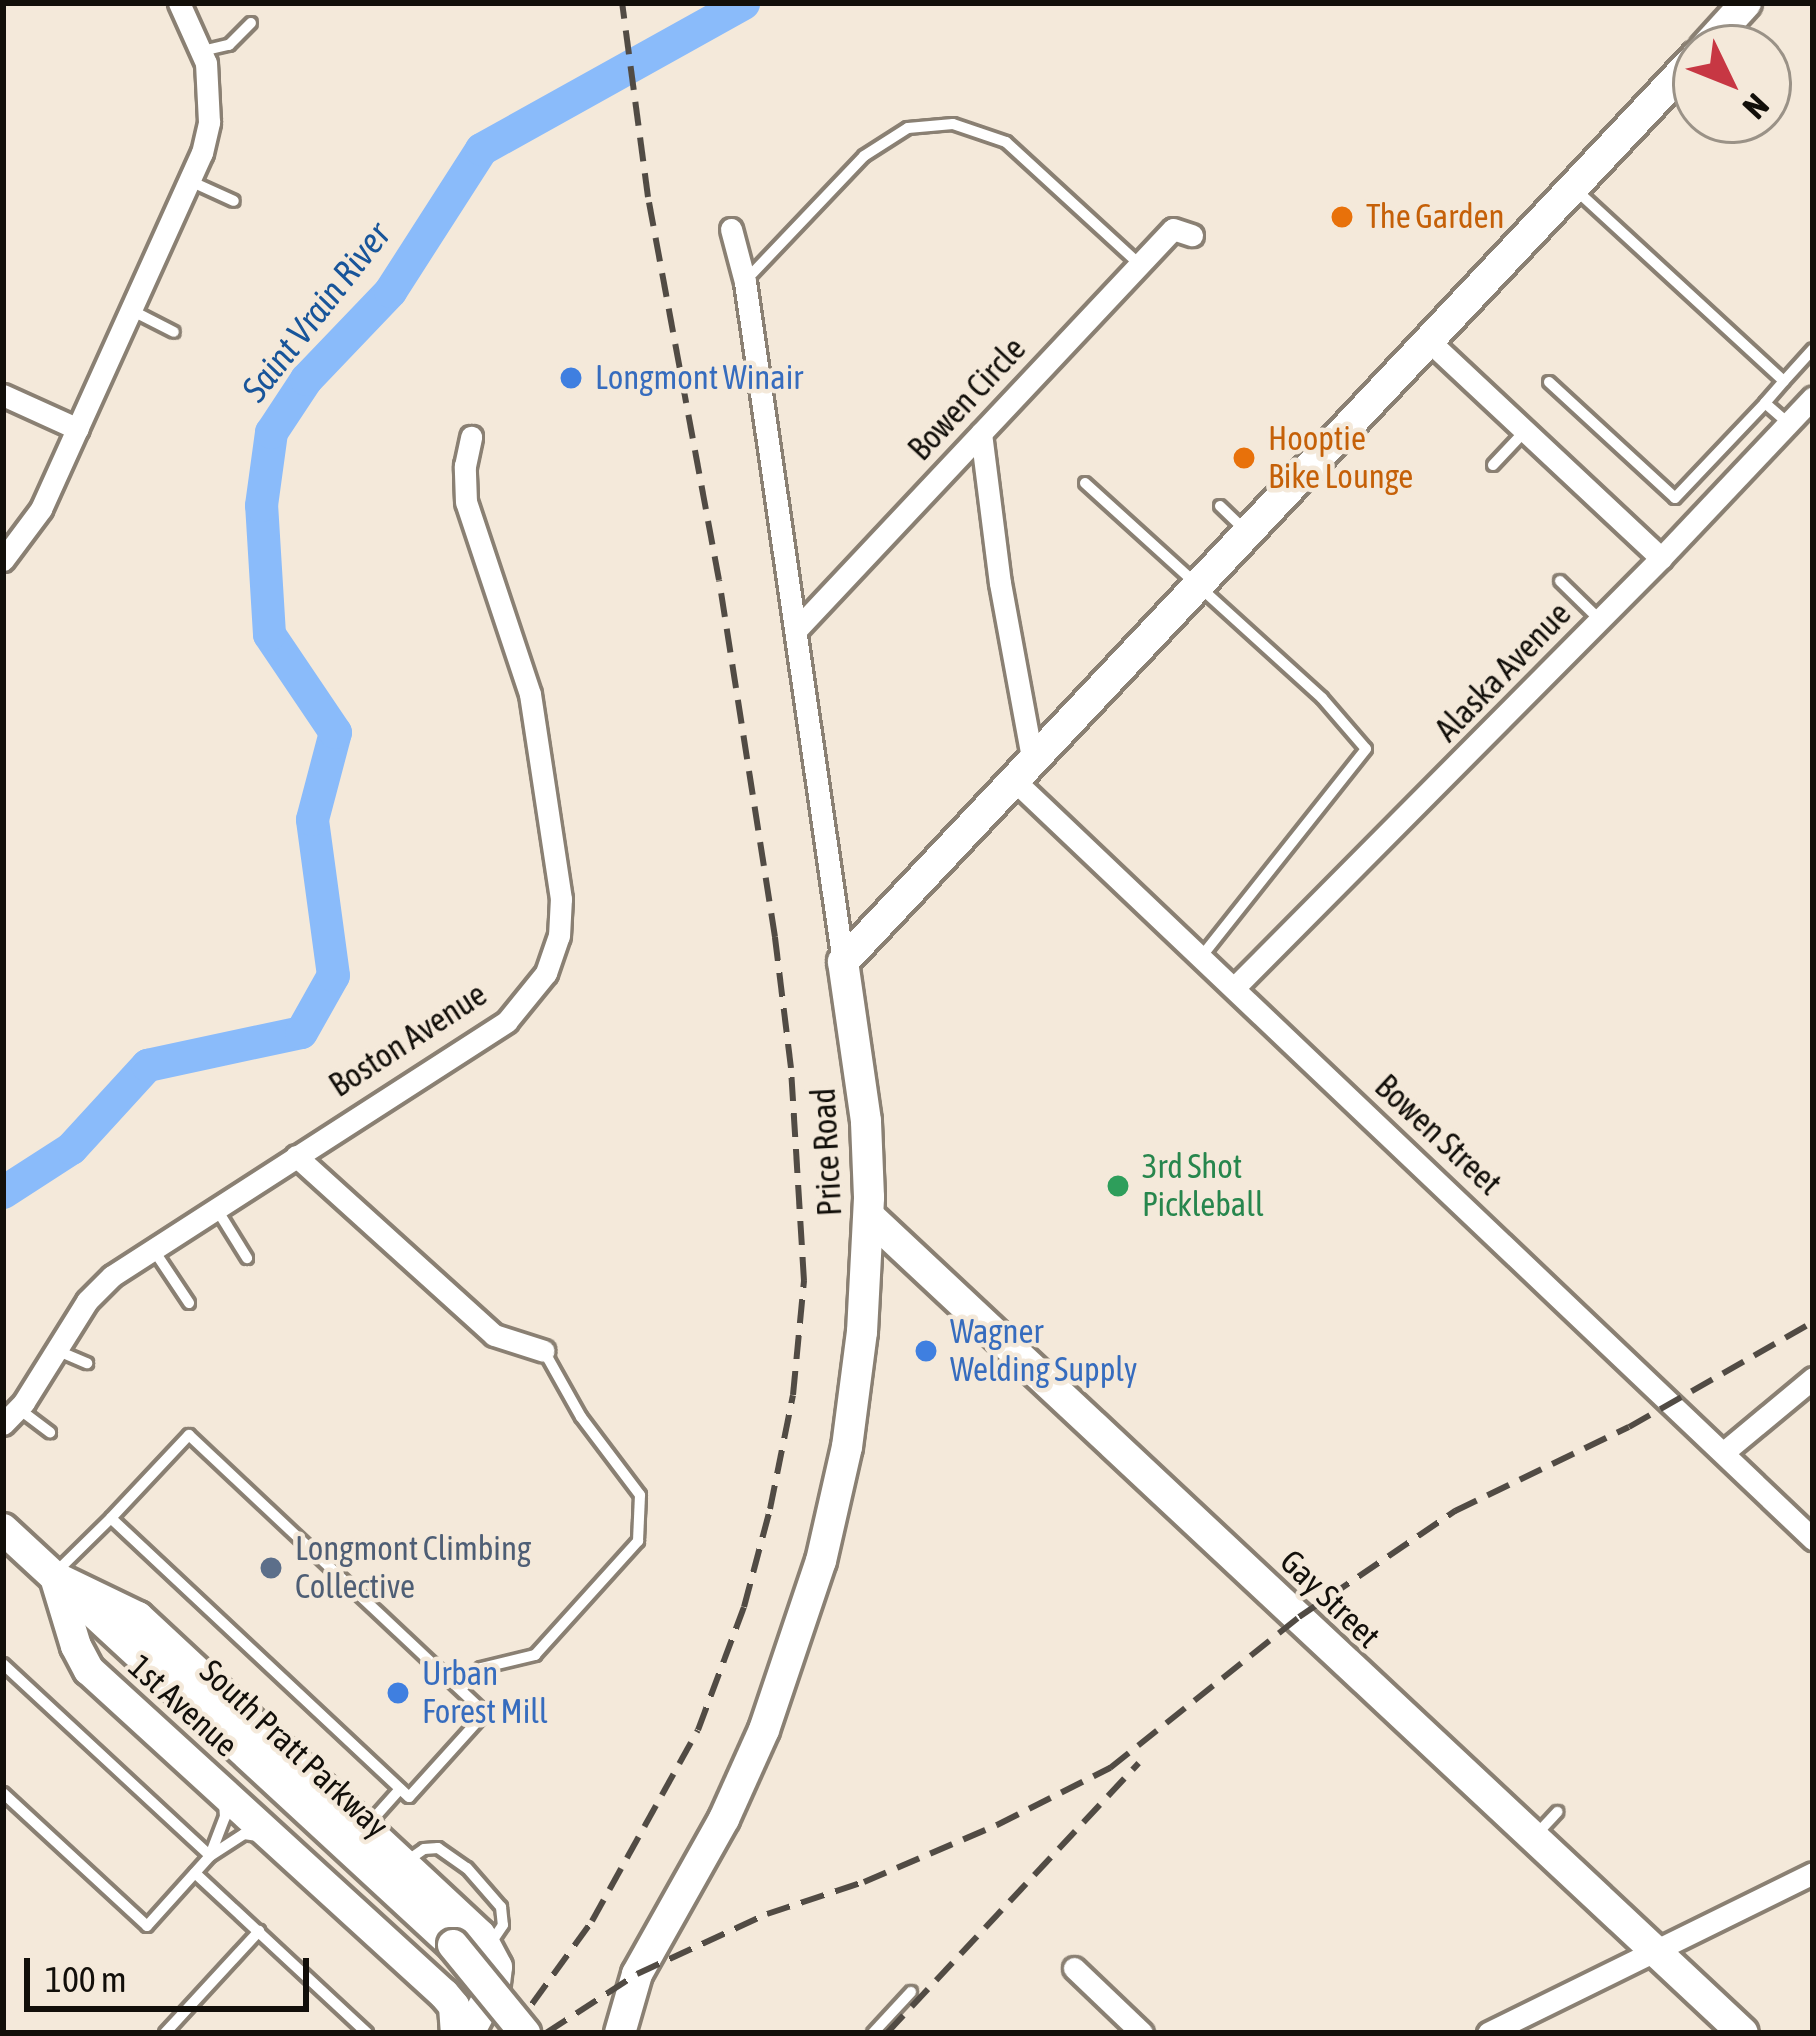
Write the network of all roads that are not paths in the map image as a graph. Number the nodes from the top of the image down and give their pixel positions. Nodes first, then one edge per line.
1 (179, 3) edge
2 (251, 23) dead end
3 (202, 51) junction
4 (1672, 83) edge
5 (190, 181) junction
6 (1574, 188) junction
7 (234, 201) dead end
8 (731, 229) dead end
9 (1192, 235) dead end
10 (1139, 264) junction
11 (745, 282) junction
12 (131, 310) junction
13 (174, 332) dead end
14 (1430, 341) junction
15 (1813, 349) edge
16 (1784, 381) junction
17 (1549, 382) dead end
18 (3, 395) edge
19 (1813, 397) edge
20 (1766, 403) junction
21 (1788, 423) junction
22 (78, 429) junction
23 (1525, 431) junction
24 (981, 434) junction
25 (471, 437) dead end
26 (1493, 465) dead end
27 (1085, 483) dead end
28 (1220, 506) dead end
29 (1249, 533) junction
30 (1661, 558) junction
31 (3, 560) edge
32 (1560, 580) dead end
33 (1198, 586) junction
34 (1600, 620) junction
35 (796, 630) junction
36 (1024, 772) junction
37 (1201, 957) junction
38 (843, 962) junction
39 (1234, 988) junction
40 (296, 1156) junction
41 (215, 1208) junction
42 (868, 1216) junction
43 (153, 1249) junction
44 (248, 1258) dead end
45 (189, 1303) dead end
46 (56, 1350) junction
47 (544, 1351) joint
48 (87, 1363) dead end
49 (1813, 1378) edge
50 (10, 1416) edge
51 (50, 1432) dead end
52 (1724, 1452) junction
53 (111, 1518) junction
54 (3, 1528) edge
55 (1813, 1539) edge
56 (54, 1576) junction
57 (3, 1664) edge
58 (460, 1689) junction
59 (213, 1782) junction
60 (400, 1789) junction
61 (3, 1793) edge
62 (1557, 1812) dead end
63 (364, 1828) junction
64 (1533, 1838) junction
65 (276, 1839) junction
66 (210, 1856) junction
67 (195, 1873) junction
68 (1813, 1873) edge
69 (259, 1931) junction
70 (1652, 1949) junction
71 (1074, 1967) dead end
72 (910, 1992) dead end
73 (165, 2033) edge
74 (367, 2033) edge
75 (456, 2033) edge
76 (469, 2033) edge
77 (525, 2033) edge
78 (620, 2033) edge
79 (873, 2033) edge
80 (1142, 2033) edge
81 (1488, 2033) edge
82 (1743, 2033) edge

1 - 3 street
2 - 3 lane
3 - 5 street
4 - 6 street
5 - 7 lane
5 - 12 street
6 - 14 street
6 - 16 lane
8 - 11 street, Price Road
9 - 10 street, Bowen Circle
10 - 11 lane
10 - 24 street, Bowen Circle
11 - 35 street, Price Road
12 - 13 lane
12 - 22 street
14 - 23 street
14 - 29 street
15 - 16 lane
16 - 20 lane
17 - 20 lane
18 - 22 street
19 - 21 street, Alaska Avenue
20 - 21 lane
21 - 30 street, Alaska Avenue
22 - 31 street
23 - 26 lane
23 - 30 street
24 - 35 street, Bowen Circle
24 - 36 street
25 - 40 street, Boston Avenue
27 - 33 lane
28 - 29 lane
29 - 33 street
30 - 34 street, Alaska Avenue
32 - 34 lane
33 - 36 street
33 - 37 lane
34 - 39 street, Alaska Avenue
35 - 38 street, Price Road
36 - 37 street, Bowen Street
36 - 38 street
37 - 39 street, Bowen Street
38 - 42 street, Price Road
39 - 52 street, Bowen Street
40 - 41 street, Boston Avenue
40 - 47 street
41 - 43 street, Boston Avenue
41 - 44 lane
42 - 64 street, Gay Street
42 - 78 street, Price Road
43 - 45 lane
43 - 46 street, Boston Avenue
46 - 48 lane
46 - 50 street, Boston Avenue
47 - 58 lane
49 - 52 street
50 - 51 lane
52 - 55 street, Bowen Street
53 - 56 lane
53 - 58 lane
53 - 60 lane
54 - 56 street, South Pratt Parkway
56 - 59 street, 1st Avenue
56 - 63 street, 1st Avenue
56 - 77 street, South Pratt Parkway, bridge
57 - 66 lane
58 - 60 lane
59 - 65 street, 1st Avenue
59 - 66 lane
60 - 63 lane
61 - 67 lane
62 - 64 lane
63 - 76 street, 1st Avenue
64 - 70 street, Gay Street
65 - 66 lane
65 - 75 street, 1st Avenue
66 - 67 lane
67 - 69 lane
68 - 70 street
69 - 73 lane
69 - 74 lane
70 - 81 street
70 - 82 street, Gay Street
71 - 80 street
72 - 79 lane

